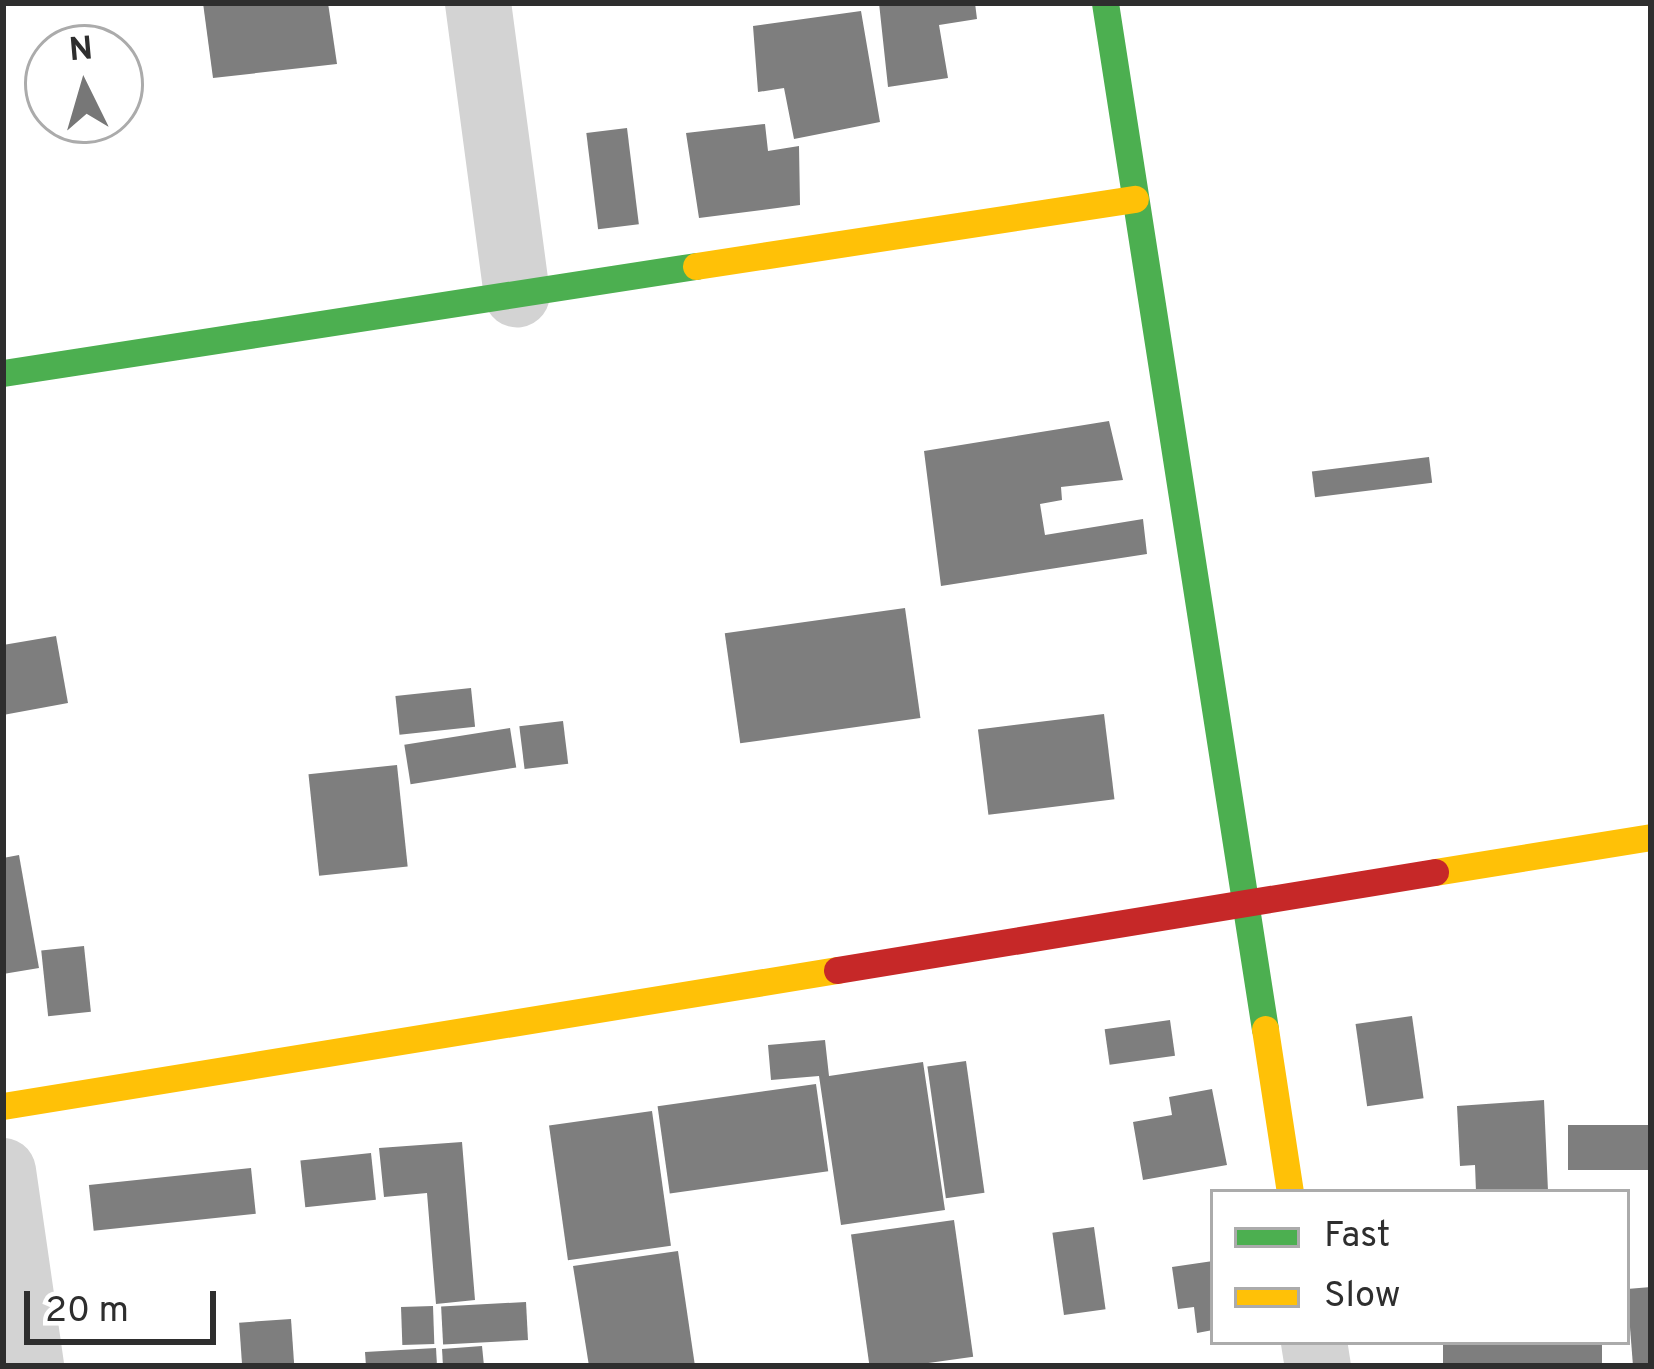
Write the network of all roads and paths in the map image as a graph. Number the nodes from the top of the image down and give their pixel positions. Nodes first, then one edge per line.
1 (478, 3) edge
2 (1105, 3) edge
3 (1135, 199) junction
4 (517, 293) junction
5 (3, 374) edge
6 (1651, 837) edge
7 (1244, 901) junction
8 (3, 1106) edge
9 (3, 1171) edge
10 (1290, 1189) edge
11 (32, 1366) edge

1 - 4 street
2 - 3 street
3 - 4 street
3 - 7 street
4 - 5 street
6 - 7 street
7 - 8 street
7 - 10 street
9 - 11 street

